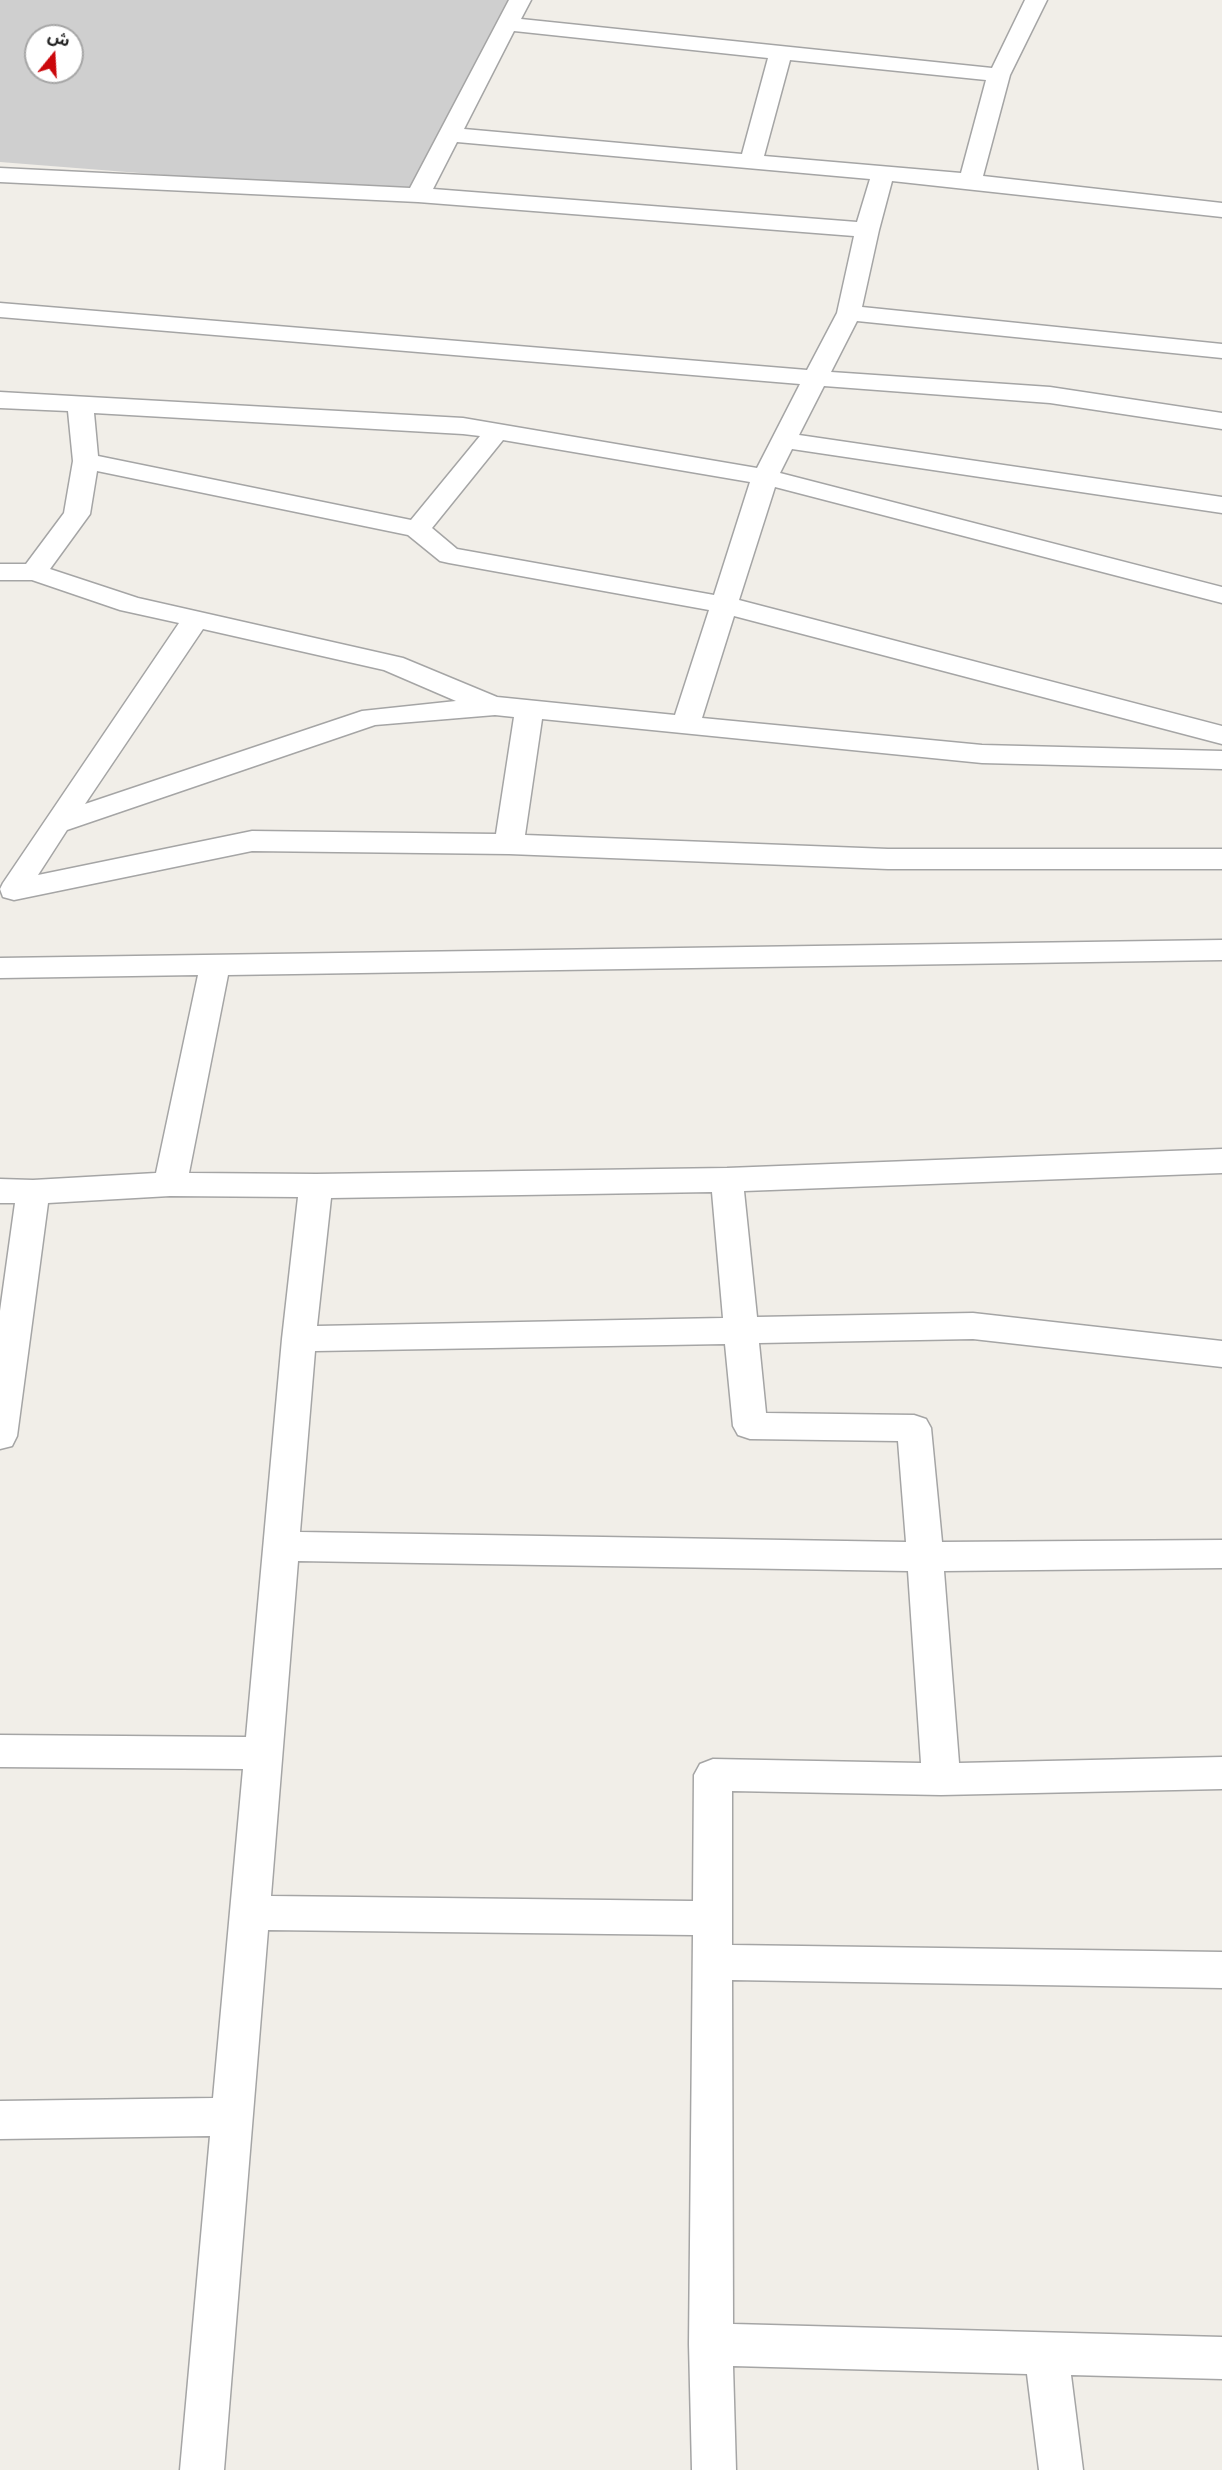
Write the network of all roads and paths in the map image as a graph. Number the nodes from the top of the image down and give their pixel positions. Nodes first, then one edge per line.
1 (520, 0) edge
2 (1036, 0) edge
3 (506, 24) junction
4 (781, 52) junction
5 (999, 75) junction
6 (450, 135) junction
7 (751, 161) junction
8 (883, 173) junction
9 (0, 174) edge
10 (970, 181) junction
11 (418, 195) junction
12 (1222, 210) edge
13 (867, 230) junction
14 (0, 310) edge
15 (849, 313) junction
16 (1222, 351) edge
17 (816, 378) junction
18 (0, 400) edge
19 (80, 403) junction
20 (1222, 421) edge
21 (496, 432) junction
22 (784, 440) junction
23 (86, 461) junction
24 (765, 477) junction
25 (1222, 505) edge
26 (417, 529) junction
27 (0, 572) edge
28 (34, 572) junction
29 (1222, 595) edge
30 (725, 605) junction
31 (196, 619) junction
32 (495, 706) junction
33 (530, 710) junction
34 (686, 725) junction
35 (1222, 735) edge
36 (1222, 760) edge
37 (57, 823) junction
38 (509, 844) junction
39 (1222, 859) edge
40 (1222, 950) edge
41 (215, 964) junction
42 (0, 968) edge
43 (1222, 1161) edge
44 (727, 1179) junction
45 (170, 1184) junction
46 (316, 1186) junction
47 (0, 1191) edge
48 (33, 1192) junction
49 (741, 1331) junction
50 (299, 1339) junction
51 (1222, 1354) edge
52 (0, 1436) edge
53 (281, 1546) junction
54 (1222, 1554) edge
55 (925, 1557) junction
56 (0, 1751) edge
57 (264, 1753) junction
58 (1222, 1773) edge
59 (941, 1779) junction
60 (250, 1912) junction
61 (712, 1918) junction
62 (712, 1962) junction
63 (1222, 1970) edge
64 (232, 2117) junction
65 (0, 2120) edge
66 (711, 2344) junction
67 (1046, 2354) junction
68 (1222, 2358) edge
69 (202, 2470) edge
70 (714, 2470) edge
71 (1061, 2470) edge

1 - 3 street
2 - 5 street
3 - 4 street
3 - 6 street
4 - 5 street
4 - 7 street
5 - 10 street
6 - 7 street
6 - 11 street
7 - 8 street
8 - 10 street
8 - 13 street
9 - 11 street
10 - 12 street
11 - 13 street
13 - 15 street
14 - 17 street
15 - 16 street
15 - 17 street
17 - 20 street
17 - 22 street
18 - 19 street
19 - 21 street
19 - 23 street
21 - 24 street
21 - 26 street
22 - 24 street
22 - 25 street
23 - 26 street
23 - 28 street
24 - 29 street
24 - 30 street
26 - 30 street
27 - 28 street
28 - 31 street
30 - 34 street
30 - 35 street
31 - 32 street
31 - 37 street
32 - 33 street
32 - 37 street
33 - 34 street
33 - 38 street
34 - 36 street
37 - 38 street
38 - 39 street
40 - 41 street
41 - 42 street
41 - 45 street
43 - 44 street
44 - 46 street
44 - 49 street
45 - 46 street
45 - 48 street
46 - 50 street
47 - 48 street
48 - 52 street
49 - 50 street
49 - 51 street
49 - 55 street
50 - 53 street
53 - 55 street
53 - 57 street
54 - 55 street
55 - 59 street
56 - 57 street
57 - 60 street
58 - 59 street
59 - 61 street
60 - 61 street
60 - 64 street
61 - 62 street
62 - 63 street
62 - 66 street
64 - 65 street
64 - 69 street
66 - 67 street
66 - 70 street
67 - 68 street
67 - 71 street

